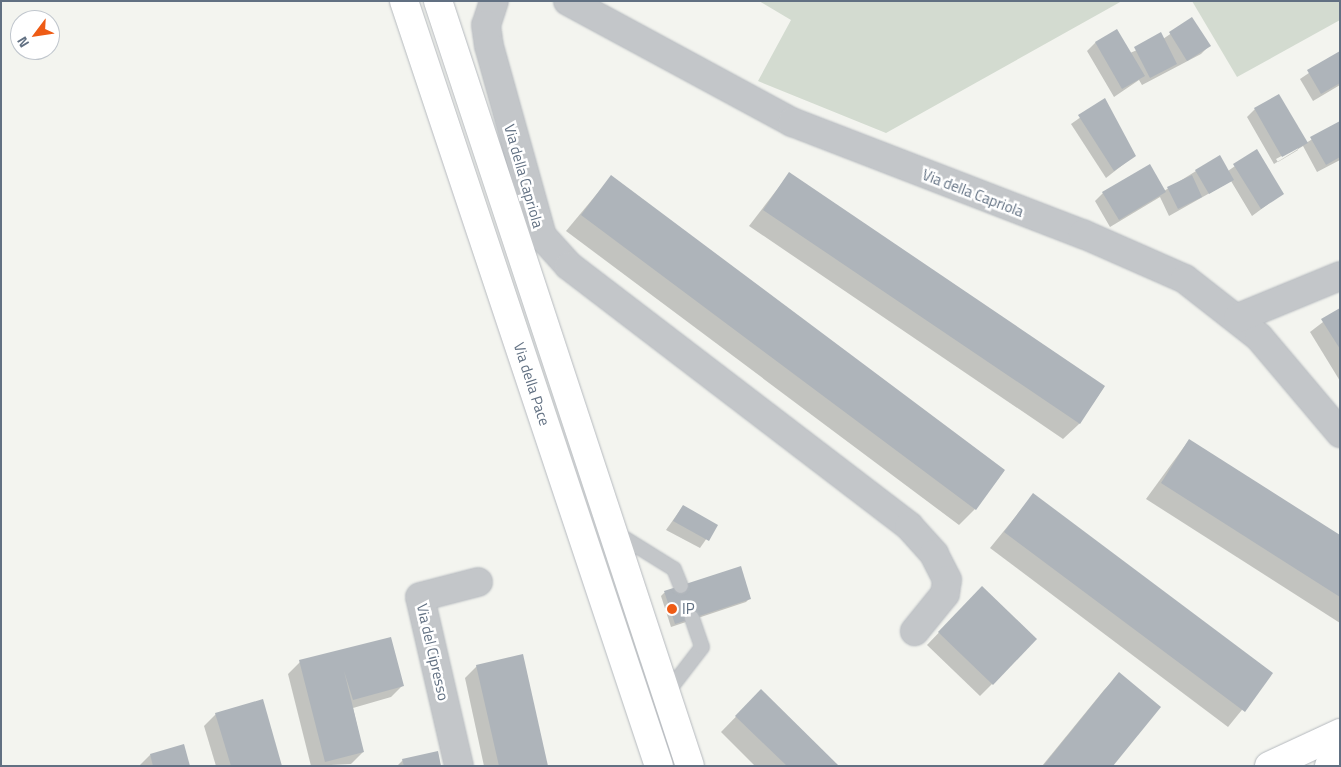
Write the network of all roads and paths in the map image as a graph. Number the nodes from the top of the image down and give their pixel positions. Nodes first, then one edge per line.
1 (404, 1) edge
2 (438, 1) edge
3 (494, 1) edge
4 (568, 1) edge
5 (1340, 276) edge
6 (1238, 318) junction
7 (1340, 433) edge
8 (612, 531) junction
9 (478, 582) dead end
10 (681, 586) dead end
11 (692, 618) dead end
12 (915, 631) dead end
13 (666, 694) junction
14 (1340, 733) edge
15 (1340, 761) edge
16 (459, 766) edge
17 (659, 766) edge
18 (690, 766) edge
19 (1269, 766) edge
20 (1329, 766) edge

1 - 17 street, Via della Pace
2 - 8 street, Via della Pace
3 - 12 street, Via della Capriola
4 - 6 street, Via della Capriola
5 - 6 street
6 - 7 street, Via della Capriola
8 - 10 lane
8 - 13 street, Via della Pace
9 - 16 street, Via del Cipresso
11 - 13 lane
13 - 18 street, Via della Pace
14 - 19 street
15 - 20 street

